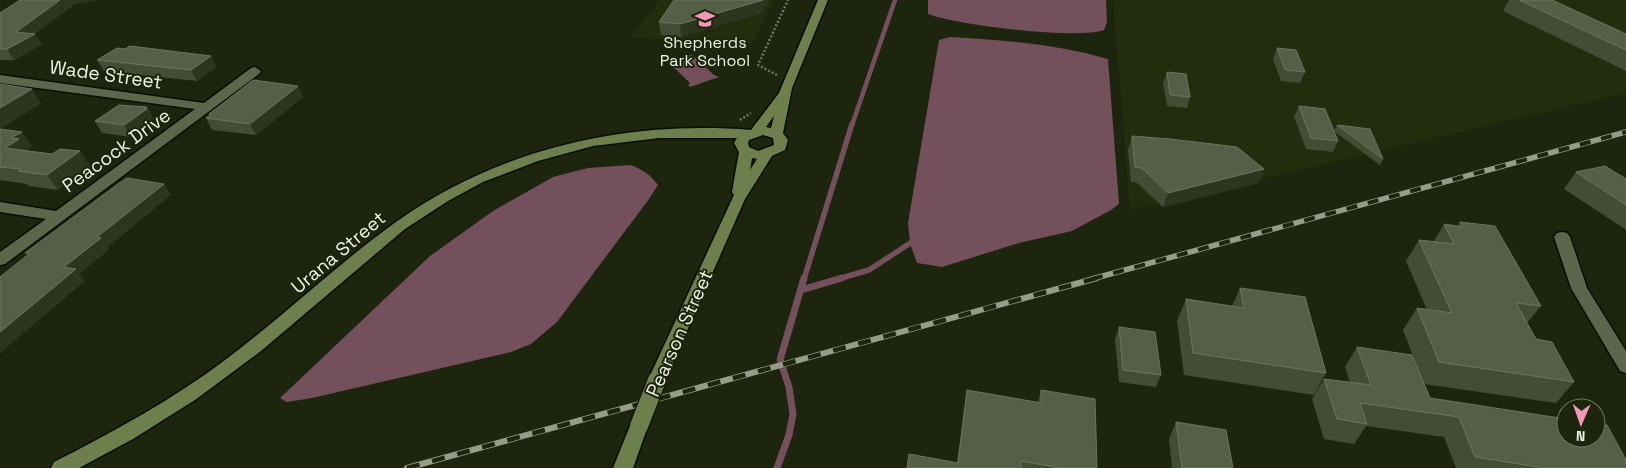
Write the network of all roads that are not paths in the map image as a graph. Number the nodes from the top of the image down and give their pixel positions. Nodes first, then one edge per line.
1 (824, 0) edge
2 (255, 71) dead end
3 (0, 79) edge
4 (786, 88) junction
5 (207, 107) junction
6 (752, 133) junction
7 (670, 134) junction
8 (776, 134) junction
9 (744, 149) junction
10 (766, 154) junction
11 (738, 199) junction
12 (0, 208) edge
13 (59, 216) junction
14 (1562, 238) dead end
15 (0, 260) edge
16 (1626, 366) edge
17 (61, 468) edge
18 (623, 468) edge

1 - 4 main road, Pearson Street
2 - 5 street, Peacock Drive
3 - 5 street, Wade Street
4 - 6 main road, Pearson Street
4 - 8 main road, Pearson Street
5 - 13 street, Peacock Drive
6 - 7 main road, Urana Street
6 - 8 main road
6 - 9 main road, Pearson Street
7 - 9 main road, Urana Street
7 - 17 main road, Urana Street
8 - 10 main road, Pearson Street
9 - 10 main road
9 - 11 main road, Pearson Street
10 - 11 main road, Pearson Street
11 - 18 main road, Pearson Street, bridge
12 - 13 street
13 - 15 street, Peacock Drive
14 - 16 street

